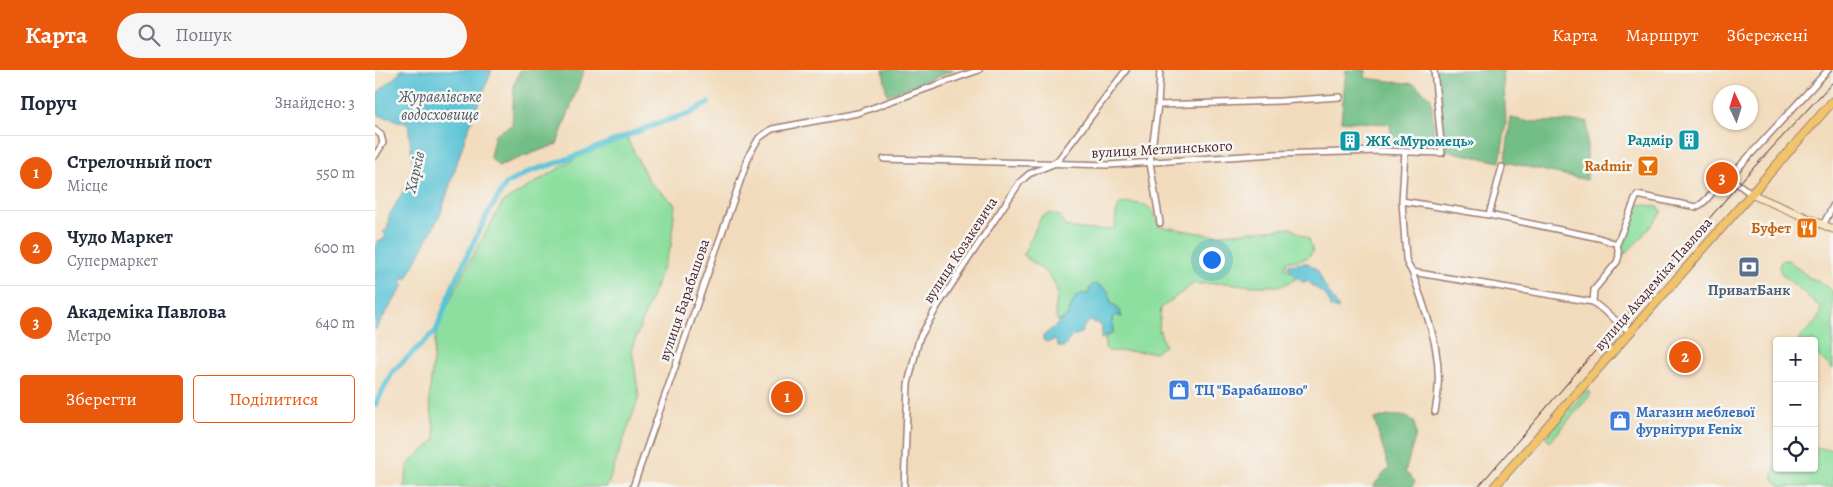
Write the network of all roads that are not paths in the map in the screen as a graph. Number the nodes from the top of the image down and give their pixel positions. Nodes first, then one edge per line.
1 (979, 70) edge
2 (1126, 70) edge
3 (1160, 70) edge
4 (1434, 70) edge
5 (1829, 70) edge
6 (1340, 96) dead end
7 (1833, 101) edge
8 (1158, 105) junction
9 (375, 130) edge
10 (1405, 152) junction
11 (375, 156) edge
12 (884, 158) dead end
13 (1150, 163) junction
14 (1053, 164) junction
15 (1502, 166) dead end
16 (1729, 178) junction
17 (1751, 194) junction
18 (1402, 201) junction
19 (1833, 206) edge
20 (1489, 215) junction
21 (1160, 223) dead end
22 (1823, 225) junction
23 (1833, 229) edge
24 (1617, 244) junction
25 (1413, 272) junction
26 (1593, 302) junction
27 (1629, 331) junction
28 (1435, 412) dead end
29 (633, 487) edge
30 (904, 487) edge
31 (1494, 487) edge

1 - 29 street, вулиця Барабашова
2 - 14 street, вулиця Козакевича
3 - 8 street
4 - 10 street, вулиця Метлинського
5 - 16 street
6 - 8 street
7 - 17 main road, вулиця Академіка Павлова
8 - 13 street
9 - 11 street
10 - 13 street, вулиця Метлинського
10 - 18 street
12 - 14 street, вулиця Метлинського
13 - 14 street, вулиця Метлинського
13 - 21 street
14 - 30 street, вулиця Козакевича
15 - 20 street
16 - 17 street
16 - 24 street
17 - 22 street
17 - 27 main road, вулиця Академіка Павлова
18 - 20 street
18 - 25 street
19 - 22 street
20 - 24 street
22 - 23 street
24 - 26 street
25 - 26 street
25 - 28 street
26 - 27 street
27 - 31 main road, вулиця Академіка Павлова

